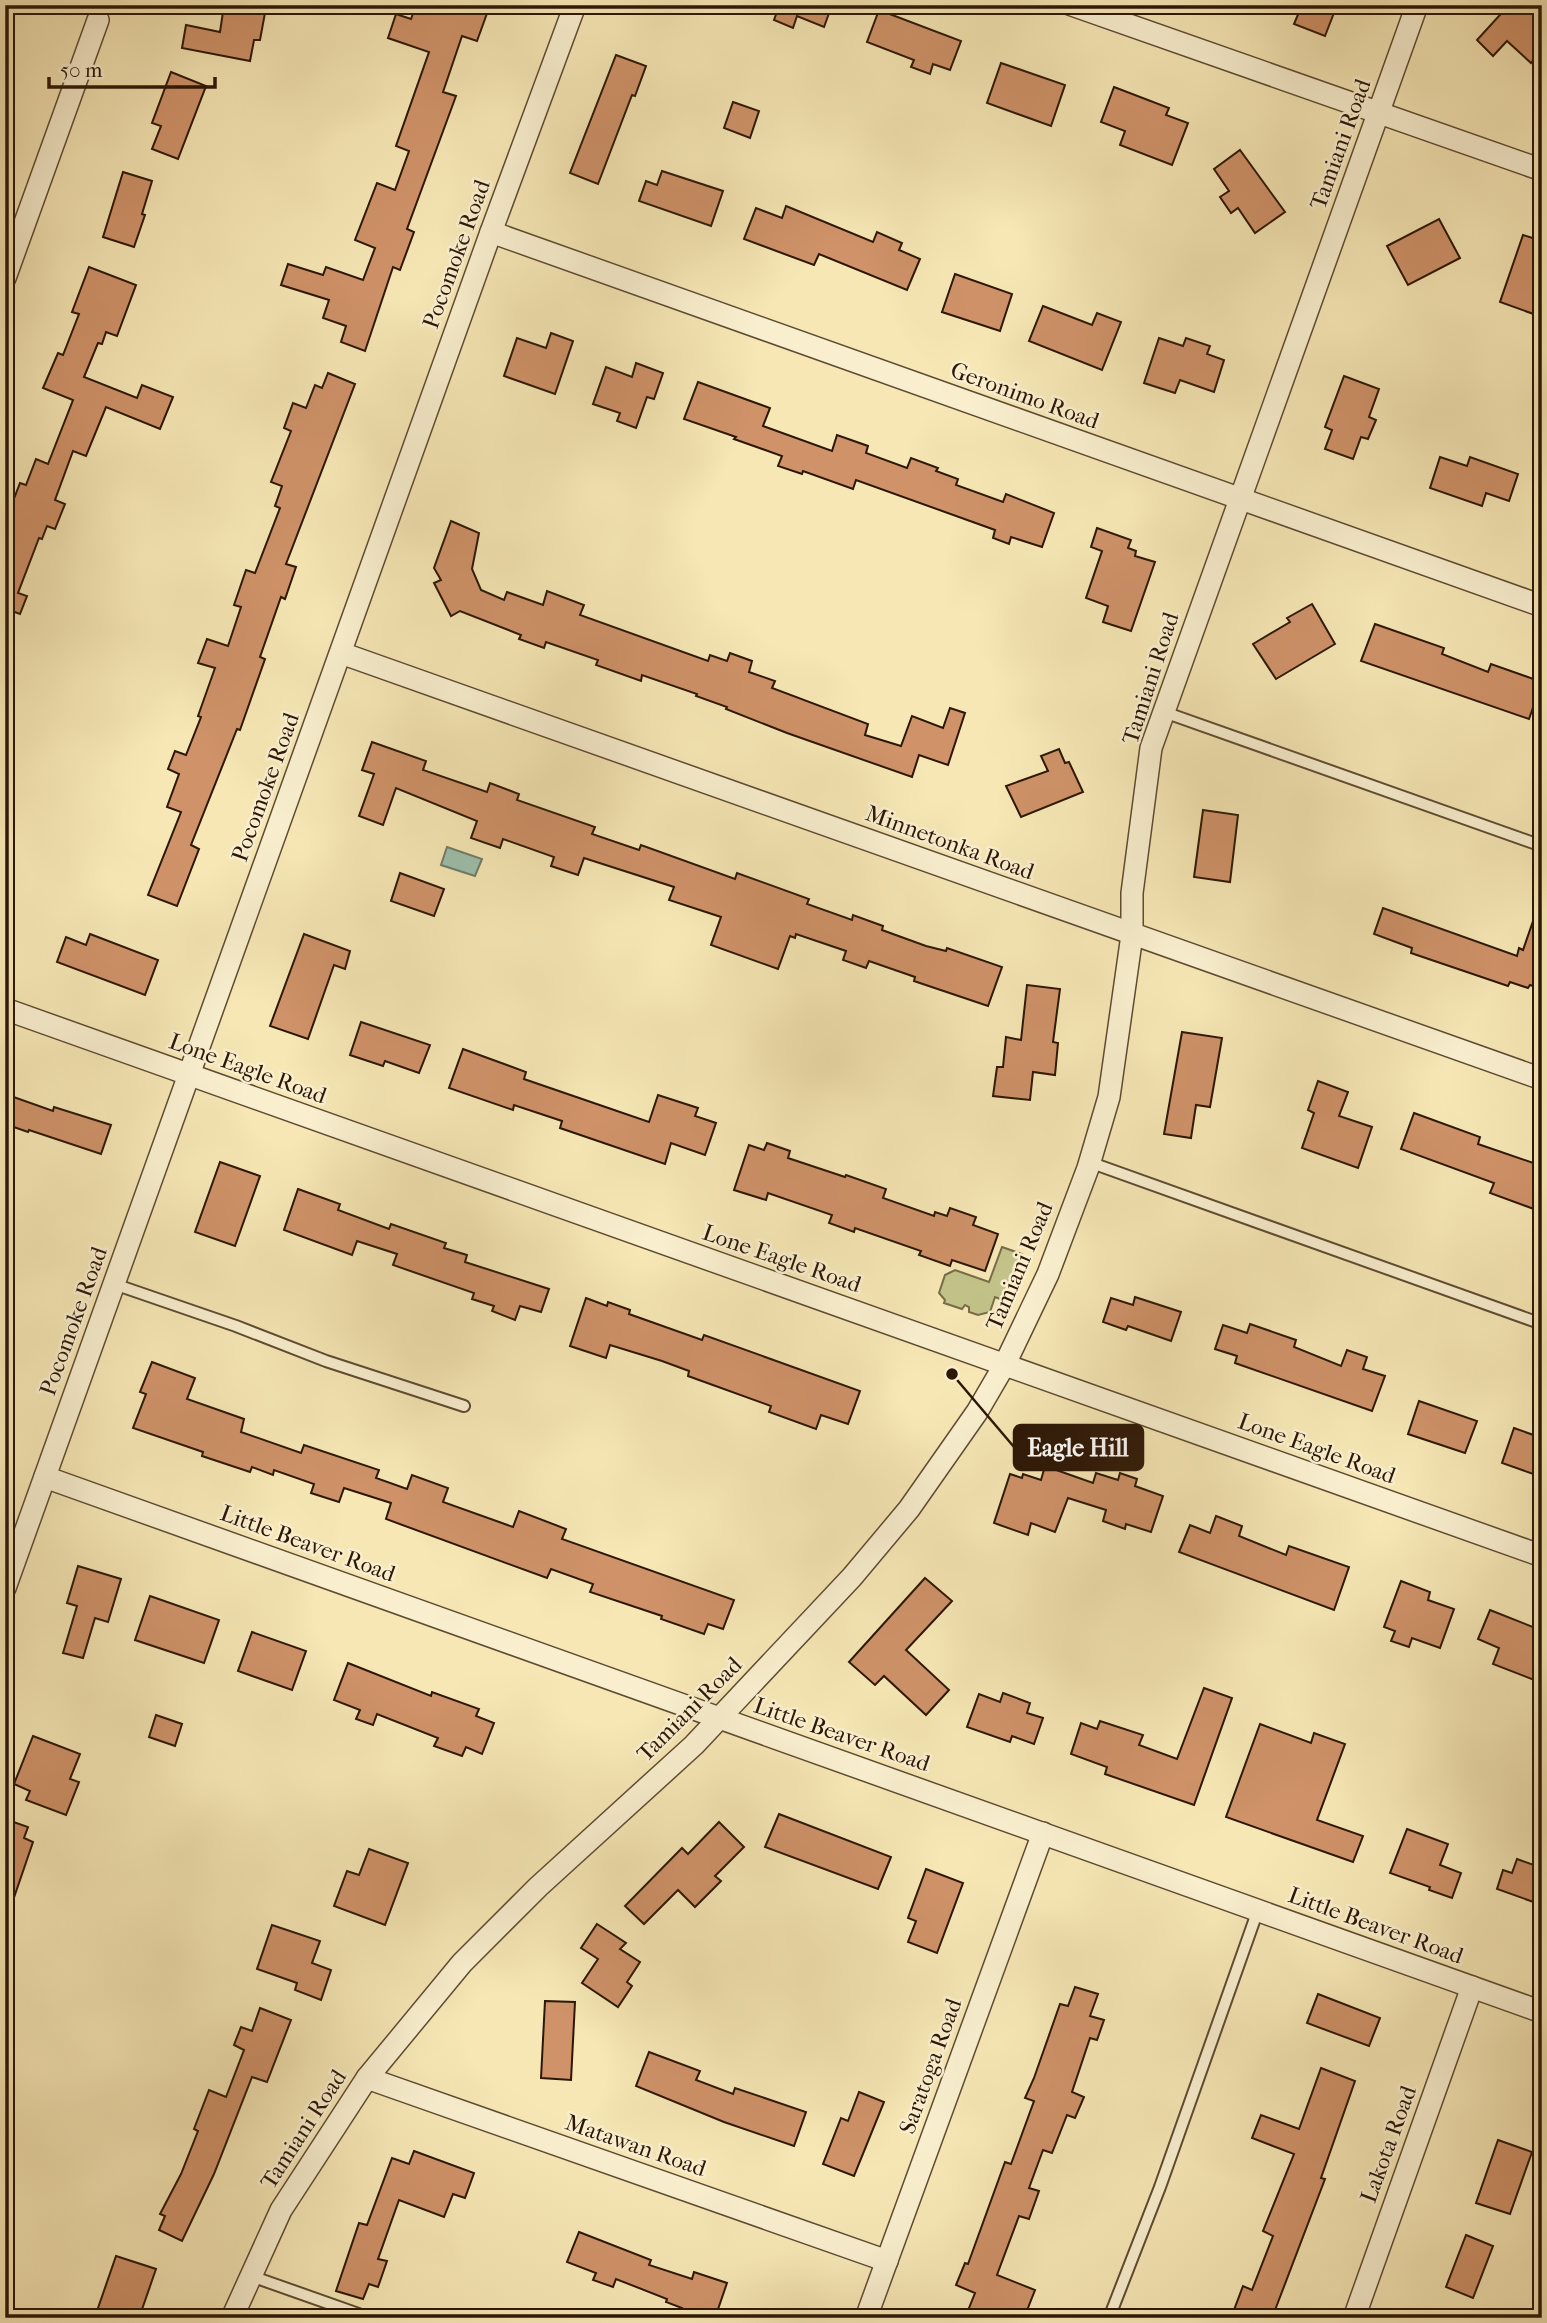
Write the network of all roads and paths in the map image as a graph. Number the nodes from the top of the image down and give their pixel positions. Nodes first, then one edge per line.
1 (575, 5) edge
2 (1072, 5) edge
3 (1417, 5) edge
4 (98, 20) dead end
5 (1379, 113) junction
6 (1542, 170) edge
7 (491, 232) junction
8 (5, 278) edge
9 (1239, 499) junction
10 (1542, 606) edge
11 (341, 653) junction
12 (1164, 712) junction
13 (1542, 846) edge
14 (1132, 935) junction
15 (5, 1009) edge
16 (190, 1075) junction
17 (1542, 1079) edge
18 (1089, 1162) junction
19 (114, 1284) junction
20 (1542, 1324) edge
21 (1004, 1364) junction
22 (464, 1406) dead end
23 (45, 1477) junction
24 (1542, 1556) edge
25 (5, 1588) edge
26 (719, 1719) junction
27 (1043, 1833) junction
28 (1258, 1910) junction
29 (1472, 1987) junction
30 (1542, 2012) edge
31 (367, 2078) junction
32 (887, 2261) junction
33 (251, 2276) junction
34 (232, 2318) edge
35 (370, 2318) edge
36 (866, 2318) edge
37 (1109, 2318) edge
38 (1354, 2318) edge

1 - 7 street, Pocomoke Road
2 - 5 street
3 - 5 street, Tamiani Road
4 - 8 street
5 - 6 street
5 - 9 street, Tamiani Road
7 - 9 street, Geronimo Road
7 - 11 street, Pocomoke Road
9 - 10 street, Geronimo Road
9 - 12 street, Tamiani Road
11 - 14 street, Minnetonka Road
11 - 16 street, Pocomoke Road
12 - 13 lane
12 - 14 street, Tamiani Road
14 - 17 street, Minnetonka Road
14 - 18 street, Tamiani Road
15 - 16 street, Lone Eagle Road
16 - 19 street, Pocomoke Road
16 - 21 street, Lone Eagle Road
18 - 20 lane
18 - 21 street, Tamiani Road
19 - 22 lane
19 - 23 street, Pocomoke Road
21 - 24 street, Lone Eagle Road
21 - 26 street, Tamiani Road
23 - 25 street, Pocomoke Road
23 - 26 street, Little Beaver Road
26 - 27 street, Little Beaver Road
26 - 31 street, Tamiani Road
27 - 28 street, Little Beaver Road
27 - 32 street, Saratoga Road
28 - 29 street, Little Beaver Road
28 - 37 lane
29 - 30 street, Little Beaver Road
29 - 38 street, Lakota Road
31 - 32 street, Matawan Road
31 - 33 street, Tamiani Road
32 - 36 street, Saratoga Road
33 - 34 street, Tamiani Road
33 - 35 lane

